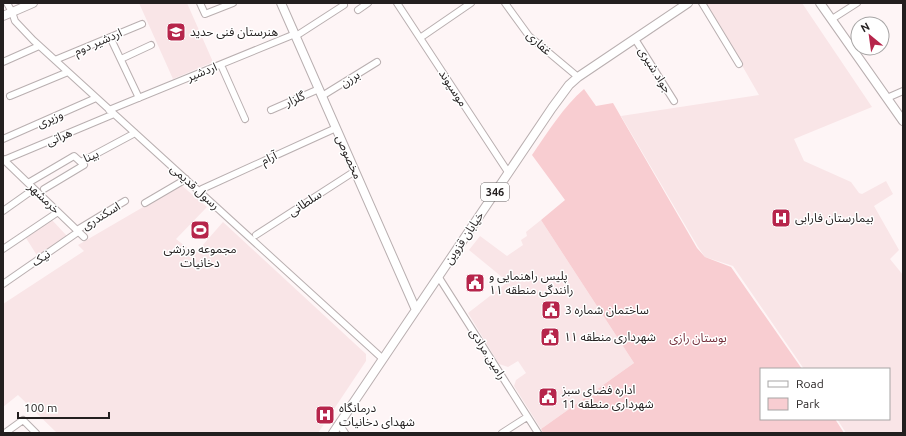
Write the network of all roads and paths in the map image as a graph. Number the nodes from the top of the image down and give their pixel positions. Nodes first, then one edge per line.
1 (7, 3) edge
2 (33, 3) edge
3 (200, 3) edge
4 (233, 3) edge
5 (282, 3) edge
6 (343, 3) edge
7 (367, 3) edge
8 (397, 3) edge
9 (471, 3) edge
10 (505, 3) edge
11 (688, 3) edge
12 (702, 3) edge
13 (820, 3) edge
14 (857, 3) edge
15 (358, 10) dead end
16 (12, 12) junction
17 (3, 16) edge
18 (832, 19) junction
19 (142, 24) dead end
20 (296, 35) junction
21 (110, 37) junction
22 (420, 38) junction
23 (635, 39) junction
24 (151, 45) dead end
25 (39, 46) junction
26 (121, 59) junction
27 (54, 60) junction
28 (3, 62) edge
29 (377, 62) dead end
30 (739, 64) dead end
31 (221, 65) junction
32 (68, 72) junction
33 (578, 77) junction
34 (903, 91) edge
35 (321, 93) junction
36 (10, 96) dead end
37 (96, 98) junction
38 (139, 98) junction
39 (887, 98) junction
40 (674, 101) dead end
41 (271, 110) dead end
42 (112, 112) junction
43 (245, 118) dead end
44 (903, 121) edge
45 (336, 128) junction
46 (135, 133) junction
47 (3, 139) edge
48 (4, 159) edge
49 (81, 162) junction
50 (355, 171) junction
51 (508, 172) junction
52 (186, 179) junction
53 (28, 183) junction
54 (34, 189) junction
55 (44, 189) dead end
56 (202, 189) dead end
57 (125, 201) dead end
58 (145, 203) dead end
59 (3, 211) edge
60 (58, 212) junction
61 (78, 231) junction
62 (256, 235) dead end
63 (84, 237) dead end
64 (3, 249) edge
65 (438, 276) junction
66 (3, 284) edge
67 (416, 310) junction
68 (383, 359) junction
69 (527, 417) junction
70 (339, 424) junction
71 (5, 433) edge
72 (36, 433) edge
73 (334, 433) edge
74 (345, 433) edge
75 (502, 433) edge
76 (538, 433) edge

1 - 16 street, رسول قدیمی
2 - 16 main road
3 - 4 street
5 - 20 main road, مخصوص
6 - 20 street, اردشیر
7 - 15 street
8 - 22 street, موسیوند
9 - 22 street
10 - 33 street, غفاری
11 - 23 main road, خیابان قزوین / 346
12 - 30 street
13 - 18 main road
14 - 18 street
16 - 17 main road
16 - 25 street, رسول قدیمی
18 - 39 main road
19 - 21 street, اردشیر دوم
20 - 31 street, اردشیر
20 - 35 main road, مخصوص
21 - 26 street
21 - 27 street, اردشیر دوم
22 - 51 street, موسیوند
23 - 33 main road, خیابان قزوین / 346
23 - 40 street, جواد شیری
24 - 26 street
25 - 27 street, رسول قدیمی
25 - 28 street
26 - 38 street
27 - 32 street, رسول قدیمی
29 - 35 street, برزن
31 - 38 street, اردشیر
31 - 43 street
32 - 36 street
32 - 37 street, رسول قدیمی
33 - 51 main road, خیابان قزوین / 346
34 - 39 street
35 - 41 street, گلزار
35 - 45 main road, مخصوص
37 - 42 street, رسول قدیمی
37 - 47 street, وزیری
38 - 42 street, اردشیر
39 - 44 main road
42 - 46 street, رسول قدیمی
42 - 48 street, هراتی
45 - 50 main road, مخصوص
45 - 56 street, آرام
46 - 49 street, بینا
46 - 52 street, رسول قدیمی
48 - 53 street, خرمشهر
49 - 53 street, بینا
49 - 55 street
50 - 62 street, سلطانی
50 - 67 main road, مخصوص
51 - 65 main road, خیابان قزوین / 346
52 - 58 street
52 - 68 street, رسول قدیمی
53 - 54 street, خرمشهر
54 - 59 street
54 - 60 street, خرمشهر
57 - 61 street, اسکندری
60 - 61 street, خرمشهر
60 - 64 street
61 - 63 street, خرمشهر
61 - 66 street, نیک
65 - 67 main road, خیابان قزوین / 346
65 - 69 street, رامین مرادی
67 - 68 main road, خیابان قزوین / 346
68 - 70 main road, خیابان قزوین / 346
69 - 75 street
69 - 76 street, رامین مرادی
70 - 73 main road, خیابان قزوین / 346
70 - 74 street
71 - 72 street

